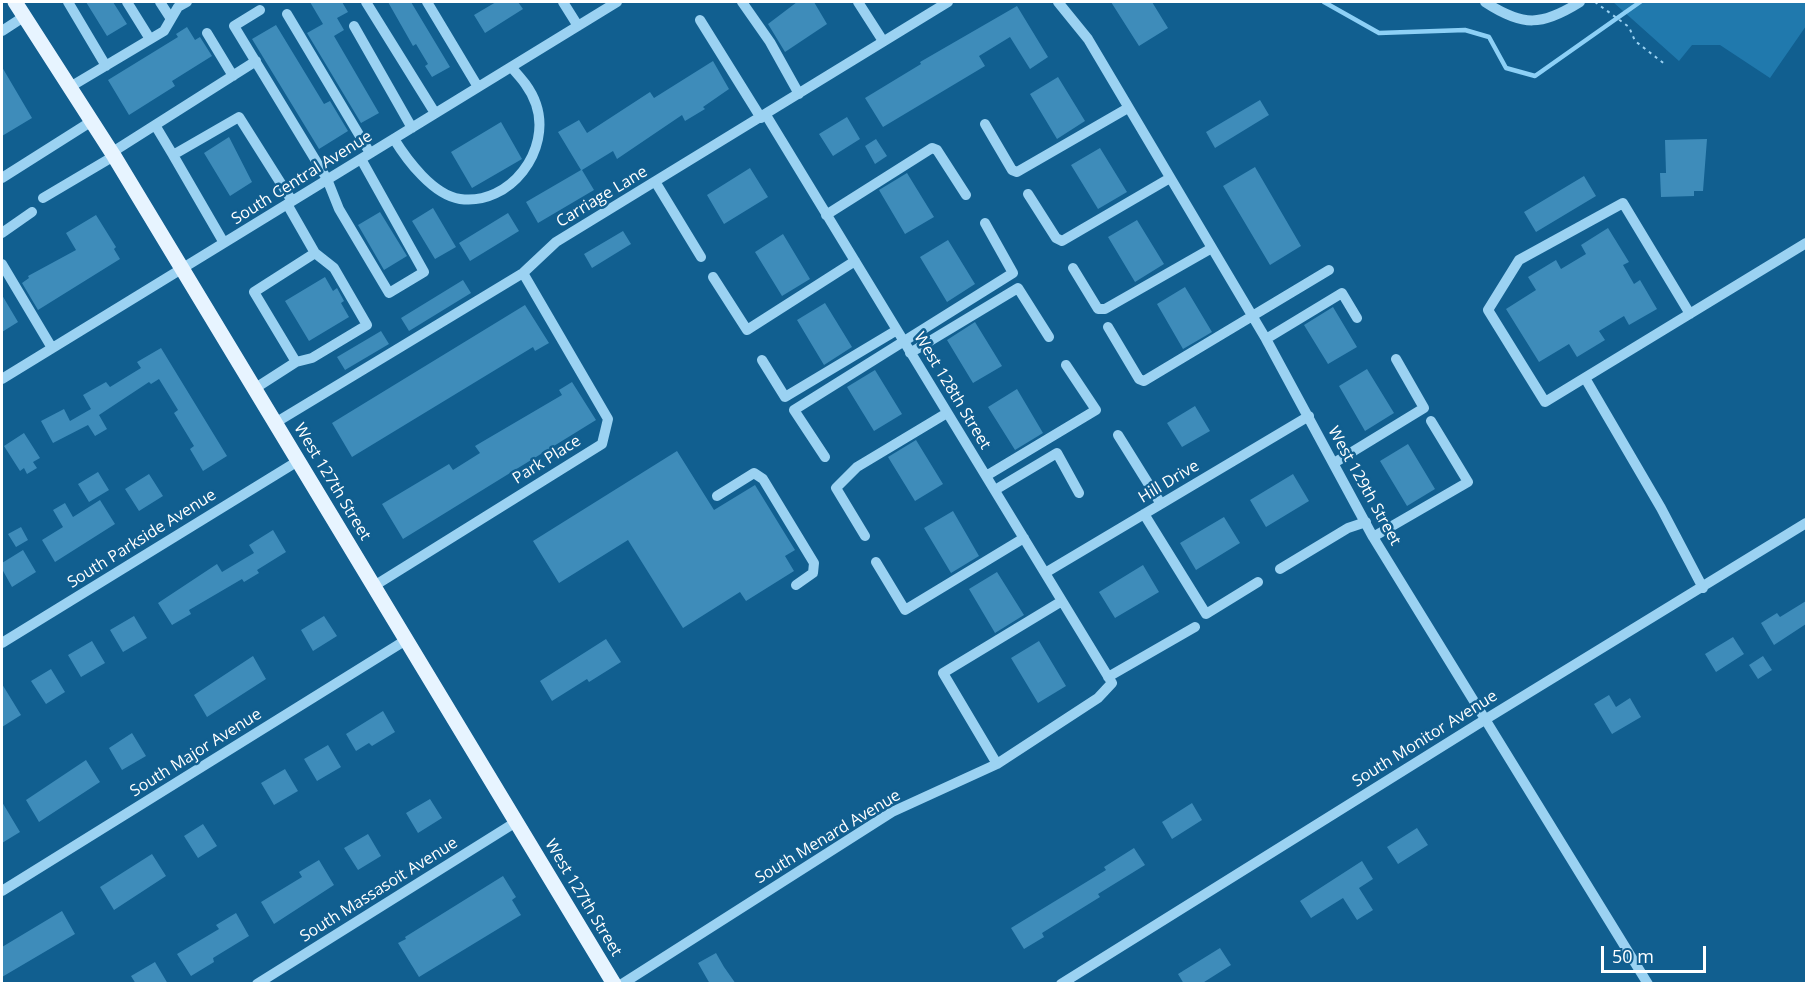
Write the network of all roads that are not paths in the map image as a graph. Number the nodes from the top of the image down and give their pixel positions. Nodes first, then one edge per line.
1 (68, 2) edge
2 (127, 2) edge
3 (160, 2) edge
4 (187, 2) edge
5 (366, 2) edge
6 (427, 2) edge
7 (563, 2) edge
8 (618, 2) edge
9 (742, 2) edge
10 (858, 2) edge
11 (948, 2) edge
12 (1485, 2) edge
13 (1580, 2) edge
14 (1061, 3) edge
15 (21, 6) edge
16 (260, 10) dead end
17 (287, 14) dead end
18 (171, 19) junction
19 (700, 20) dead end
20 (354, 26) dead end
21 (578, 26) junction
22 (2, 31) edge
23 (207, 33) dead end
24 (150, 39) junction
25 (882, 41) junction
26 (256, 62) junction
27 (106, 66) junction
28 (511, 67) junction
29 (233, 76) junction
30 (70, 87) junction
31 (478, 87) junction
32 (799, 94) junction
33 (1128, 108) junction
34 (435, 113) junction
35 (763, 116) junction
36 (92, 121) junction
37 (985, 124) dead end
38 (155, 125) junction
39 (412, 128) junction
40 (394, 139) junction
41 (112, 154) junction
42 (173, 155) junction
43 (365, 156) junction
44 (2, 178) edge
45 (1170, 178) junction
46 (327, 180) junction
47 (656, 183) junction
48 (1028, 194) dead end
49 (966, 195) dead end
50 (43, 198) dead end
51 (290, 203) junction
52 (32, 212) dead end
53 (826, 215) junction
54 (985, 223) dead end
55 (2, 233) edge
56 (224, 243) junction
57 (1806, 243) edge
58 (1212, 248) junction
59 (315, 253) junction
60 (701, 257) dead end
61 (855, 261) junction
62 (2, 264) edge
63 (1072, 268) dead end
64 (182, 269) junction
65 (1329, 270) dead end
66 (523, 273) junction
67 (713, 277) dead end
68 (1690, 314) junction
69 (1252, 316) junction
70 (1357, 318) dead end
71 (1108, 327) dead end
72 (897, 330) junction
73 (1049, 337) dead end
74 (1266, 339) junction
75 (903, 340) junction
76 (52, 348) junction
77 (910, 352) junction
78 (1396, 359) dead end
79 (762, 360) dead end
80 (296, 362) junction
81 (1066, 365) dead end
82 (1585, 378) junction
83 (2, 379) edge
84 (254, 388) junction
85 (947, 413) junction
86 (1309, 416) junction
87 (1431, 421) dead end
88 (275, 423) junction
89 (1118, 435) dead end
90 (825, 457) dead end
91 (298, 461) junction
92 (1334, 463) junction
93 (986, 476) junction
94 (995, 490) junction
95 (1079, 493) dead end
96 (717, 496) dead end
97 (1161, 504) junction
98 (1144, 514) junction
99 (1366, 522) junction
100 (1806, 523) edge
101 (865, 536) dead end
102 (1373, 537) junction
103 (1024, 538) junction
104 (876, 562) dead end
105 (1280, 569) dead end
106 (1045, 573) junction
107 (1258, 582) dead end
108 (796, 585) dead end
109 (374, 586) junction
110 (1703, 588) junction
111 (1062, 601) junction
112 (1195, 627) dead end
113 (406, 640) junction
114 (2, 643) edge
115 (1110, 680) junction
116 (1486, 719) junction
117 (997, 764) junction
118 (516, 822) junction
119 (2, 891) edge
120 (257, 984) edge
121 (614, 984) edge
122 (622, 984) edge
123 (1061, 984) edge
124 (1648, 984) edge

1 - 27 street
2 - 24 street
3 - 18 street
4 - 18 street
5 - 34 street
6 - 31 street
7 - 21 street
8 - 21 street, South Central Avenue
9 - 32 street
10 - 25 street
11 - 25 street, Carriage Lane
12 - 13 street
14 - 33 street, West 129th Street
15 - 22 street
15 - 30 main road, West 127th Street
16 - 26 street
17 - 43 street
18 - 24 street
19 - 35 street, West 128th Street
20 - 39 street
21 - 28 street, South Central Avenue
23 - 29 street
24 - 27 street
25 - 32 street, Carriage Lane
26 - 29 street
26 - 46 street
27 - 30 street
28 - 31 street, South Central Avenue
28 - 40 street
29 - 38 street
30 - 36 main road, West 127th Street
31 - 34 street, South Central Avenue
32 - 35 street, Carriage Lane
33 - 37 street
33 - 45 street, West 129th Street
34 - 39 street, South Central Avenue
35 - 47 street, Carriage Lane
35 - 53 street, West 128th Street
36 - 41 main road, West 127th Street
36 - 44 street
38 - 41 street
38 - 42 street
39 - 40 street, South Central Avenue
40 - 43 street, South Central Avenue
41 - 50 street
41 - 64 main road, West 127th Street
42 - 51 street
42 - 56 street
43 - 46 street, South Central Avenue
43 - 46 street
45 - 48 street
45 - 58 street, West 129th Street
46 - 51 street, South Central Avenue
47 - 60 street
47 - 66 street, Carriage Lane
49 - 53 street
51 - 56 street, South Central Avenue
51 - 59 street
52 - 55 street
53 - 61 street, West 128th Street
54 - 75 street
56 - 64 street, South Central Avenue
57 - 68 street
58 - 63 street
58 - 69 street, West 129th Street
59 - 80 street
59 - 80 street
61 - 67 street
61 - 72 street, West 128th Street
62 - 76 street
64 - 76 street, South Central Avenue
64 - 84 main road, West 127th Street
65 - 69 street
66 - 88 street, Carriage Lane
66 - 109 street, Park Place
68 - 82 street
68 - 82 street
69 - 71 street
69 - 74 street, West 129th Street
70 - 74 street
72 - 75 street, West 128th Street
72 - 79 street
73 - 77 street
74 - 86 street, West 129th Street
75 - 77 street, West 128th Street
75 - 90 street
76 - 83 street, South Central Avenue
77 - 85 street, West 128th Street
78 - 92 street
80 - 84 street
81 - 93 street
82 - 110 street
84 - 88 main road, West 127th Street
85 - 93 street, West 128th Street
85 - 101 street
86 - 92 street, West 129th Street
86 - 97 street, Hill Drive
87 - 102 street
88 - 91 main road, West 127th Street
89 - 97 street
91 - 109 main road, West 127th Street
91 - 114 street, South Parkside Avenue
92 - 99 street, West 129th Street
93 - 94 street, West 128th Street
94 - 95 street
94 - 103 street, West 128th Street
96 - 108 street
97 - 98 street, Hill Drive
98 - 106 street, Hill Drive
98 - 107 street
99 - 102 street, West 129th Street
99 - 105 street
100 - 110 street, South Monitor Avenue
102 - 116 street, West 129th Street
103 - 104 street
103 - 106 street, West 128th Street
106 - 111 street, West 128th Street
109 - 113 main road, West 127th Street
110 - 116 street, South Monitor Avenue
111 - 115 street, West 128th Street
111 - 117 street
112 - 115 street, South Menard Avenue
113 - 118 main road, West 127th Street
113 - 119 street, South Major Avenue
115 - 117 street, South Menard Avenue
116 - 123 street, South Monitor Avenue
116 - 124 street, West 129th Street
117 - 122 street, South Menard Avenue
118 - 120 street, South Massasoit Avenue
118 - 121 main road, West 127th Street

